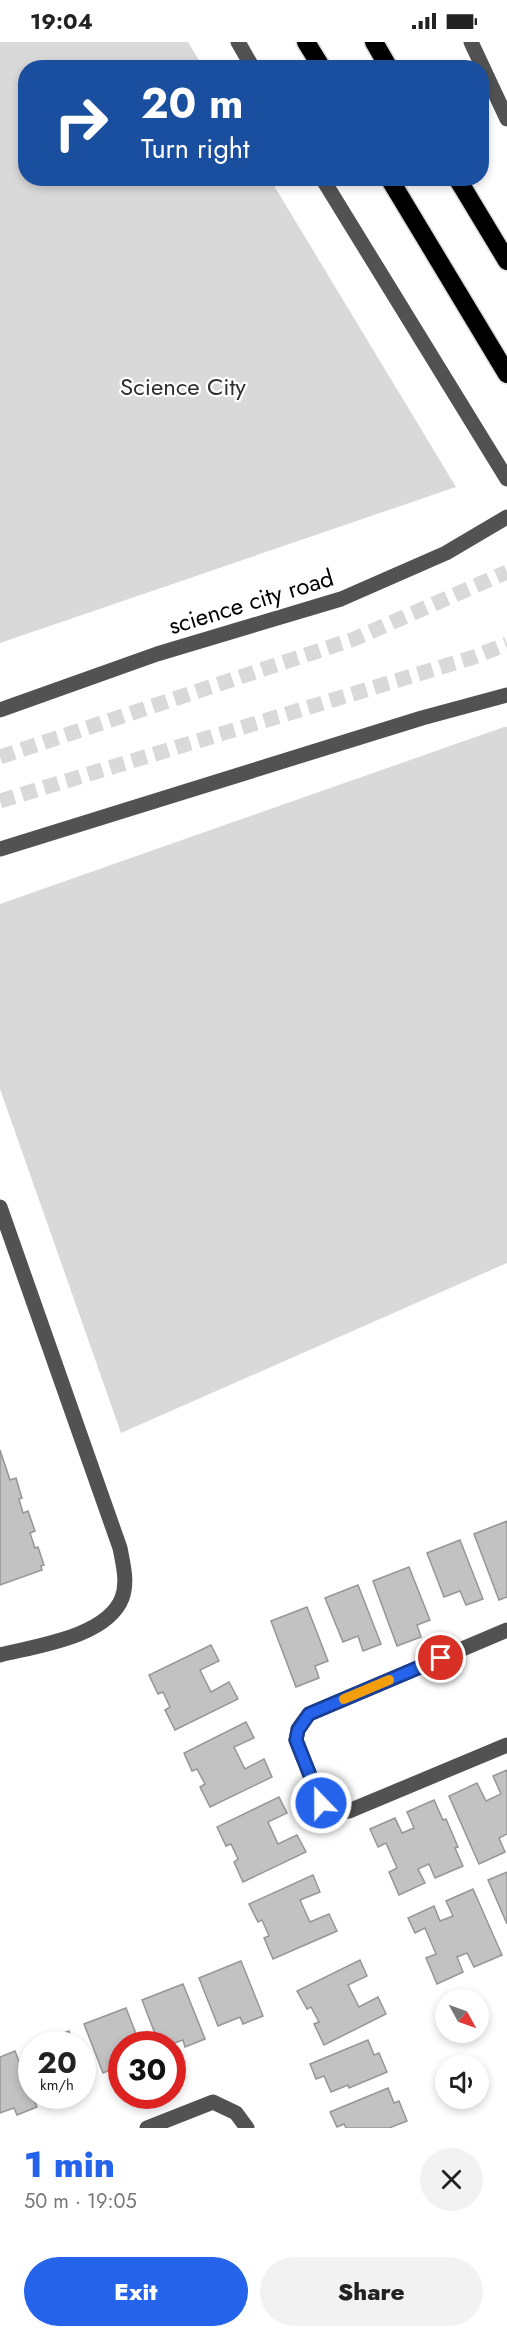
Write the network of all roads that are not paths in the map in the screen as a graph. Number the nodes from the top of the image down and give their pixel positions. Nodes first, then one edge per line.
1 (238, 42) edge
2 (306, 42) edge
3 (374, 42) edge
4 (471, 42) edge
5 (248, 60) edge
6 (316, 60) edge
7 (384, 60) edge
8 (479, 60) edge
9 (489, 80) edge
10 (507, 119) edge
11 (327, 186) edge
12 (394, 186) edge
13 (462, 186) edge
14 (507, 261) edge
15 (507, 374) edge
16 (507, 479) edge
17 (507, 517) edge
18 (507, 695) edge
19 (0, 710) edge
20 (0, 849) edge
21 (0, 1207) edge
22 (507, 1630) edge
23 (0, 1655) edge
24 (507, 1745) edge
25 (147, 2128) edge
26 (247, 2128) edge

1 - 5 street
2 - 6 highway
3 - 7 highway
4 - 8 street
9 - 10 street
11 - 16 street
12 - 15 highway
13 - 14 highway
17 - 19 street, science city road
18 - 20 street
21 - 23 street
22 - 24 street
25 - 26 street

